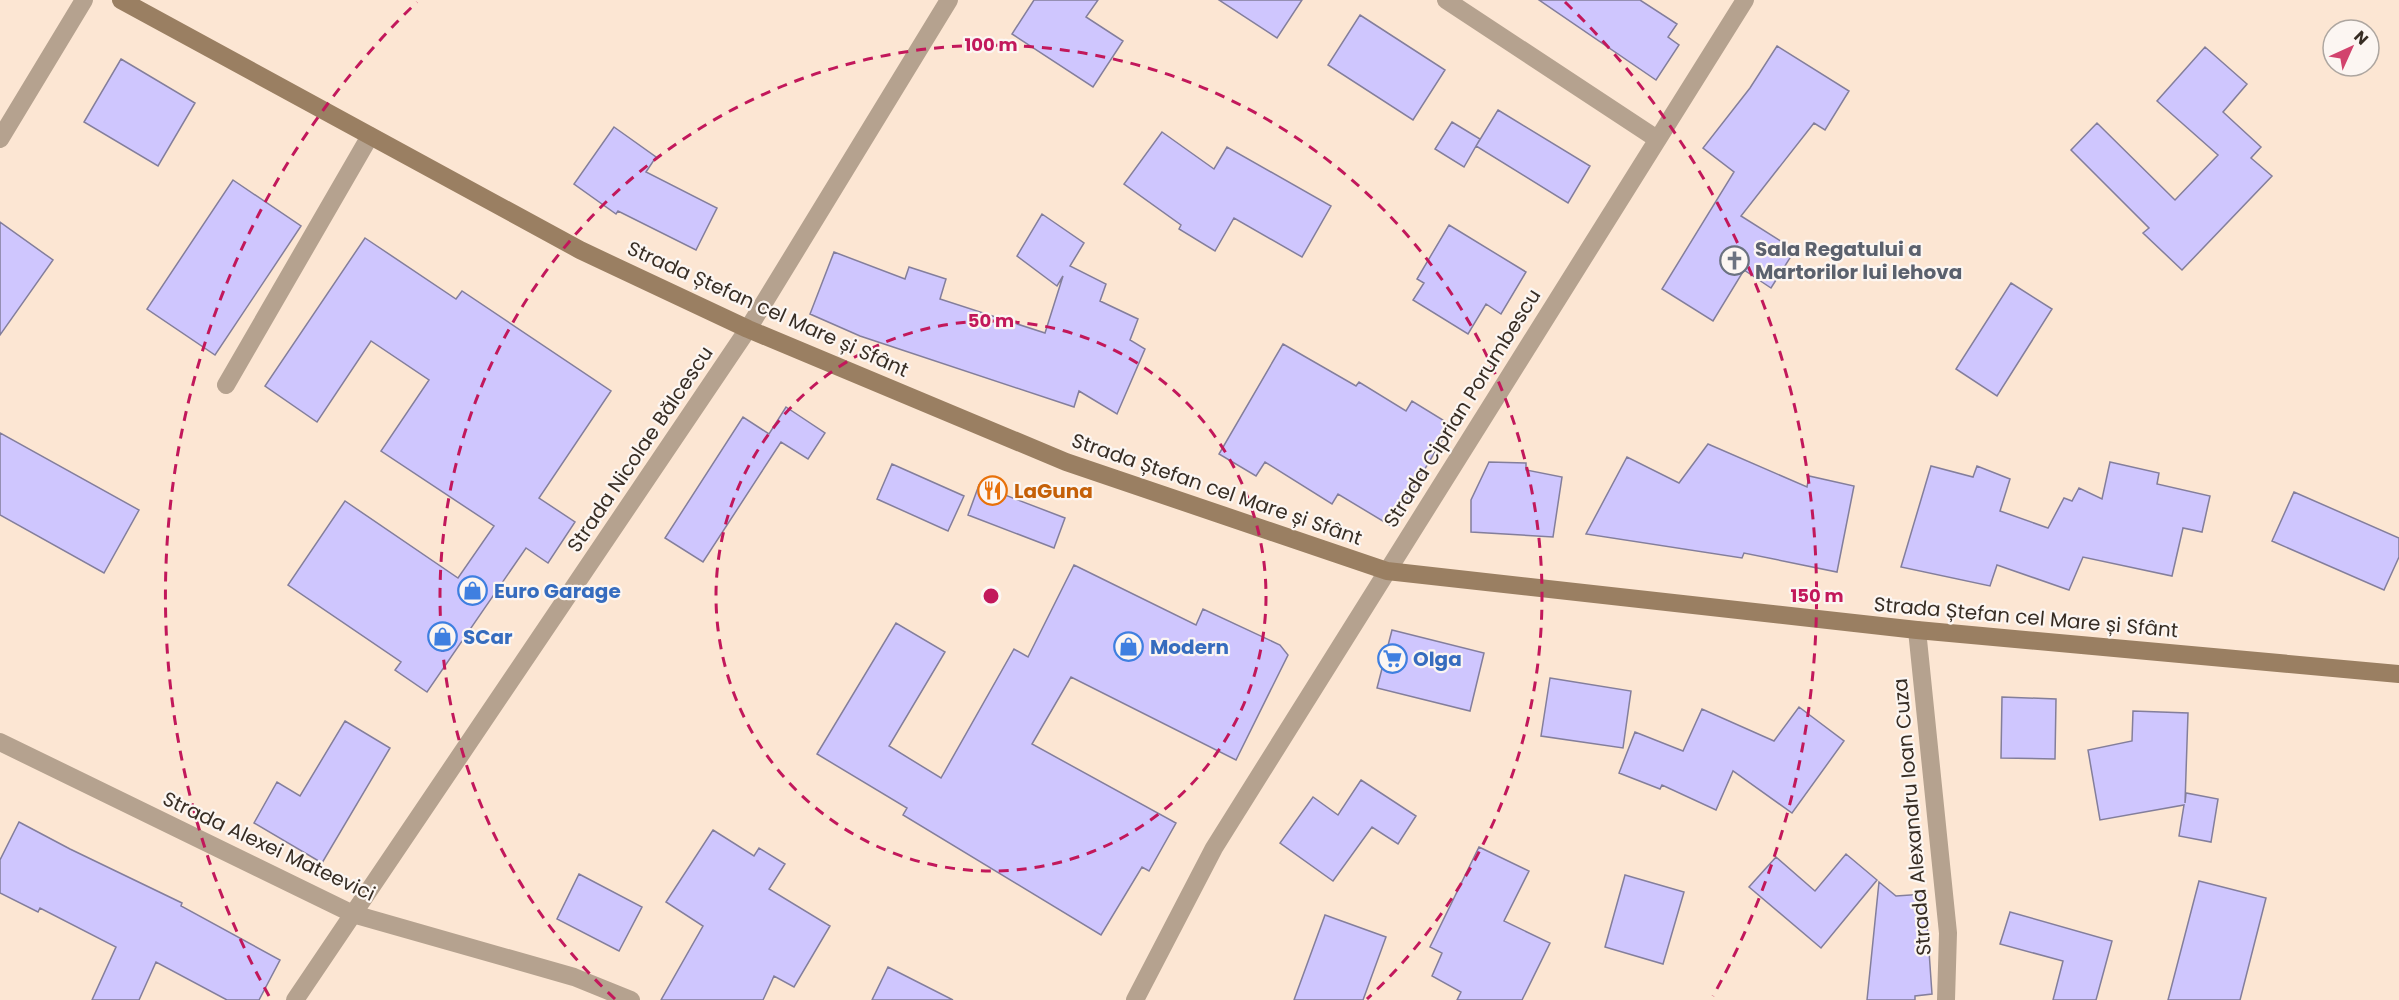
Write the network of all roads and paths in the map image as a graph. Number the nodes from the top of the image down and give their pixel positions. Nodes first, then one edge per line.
1 (84, 0) edge
2 (121, 0) edge
3 (949, 0) edge
4 (1446, 0) edge
5 (1745, 0) edge
6 (370, 136) junction
7 (1657, 139) junction
8 (0, 140) edge
9 (748, 328) junction
10 (226, 385) dead end
11 (1387, 571) junction
12 (1917, 630) junction
13 (2399, 674) edge
14 (0, 742) edge
15 (353, 914) junction
16 (296, 1000) edge
17 (631, 1000) edge
18 (1135, 1000) edge
19 (1946, 1000) edge

1 - 8 street
2 - 6 main road, Strada Ștefan cel Mare și Sfânt
3 - 9 street, Strada Nicolae Bălcescu
4 - 7 street
5 - 7 street, Strada Ciprian Porumbescu
6 - 9 main road, Strada Ștefan cel Mare și Sfânt
6 - 10 street
7 - 11 street, Strada Ciprian Porumbescu
9 - 11 main road, Strada Ștefan cel Mare și Sfânt
9 - 15 street, Strada Nicolae Bălcescu
11 - 12 main road, Strada Ștefan cel Mare și Sfânt
11 - 18 street, Strada Ciprian Porumbescu
12 - 13 main road, Strada Ștefan cel Mare și Sfânt
12 - 19 street, Strada Alexandru Ioan Cuza
14 - 15 street, Strada Alexei Mateevici
15 - 16 street, Strada Nicolae Bălcescu
15 - 17 street, Strada Alexei Mateevici

